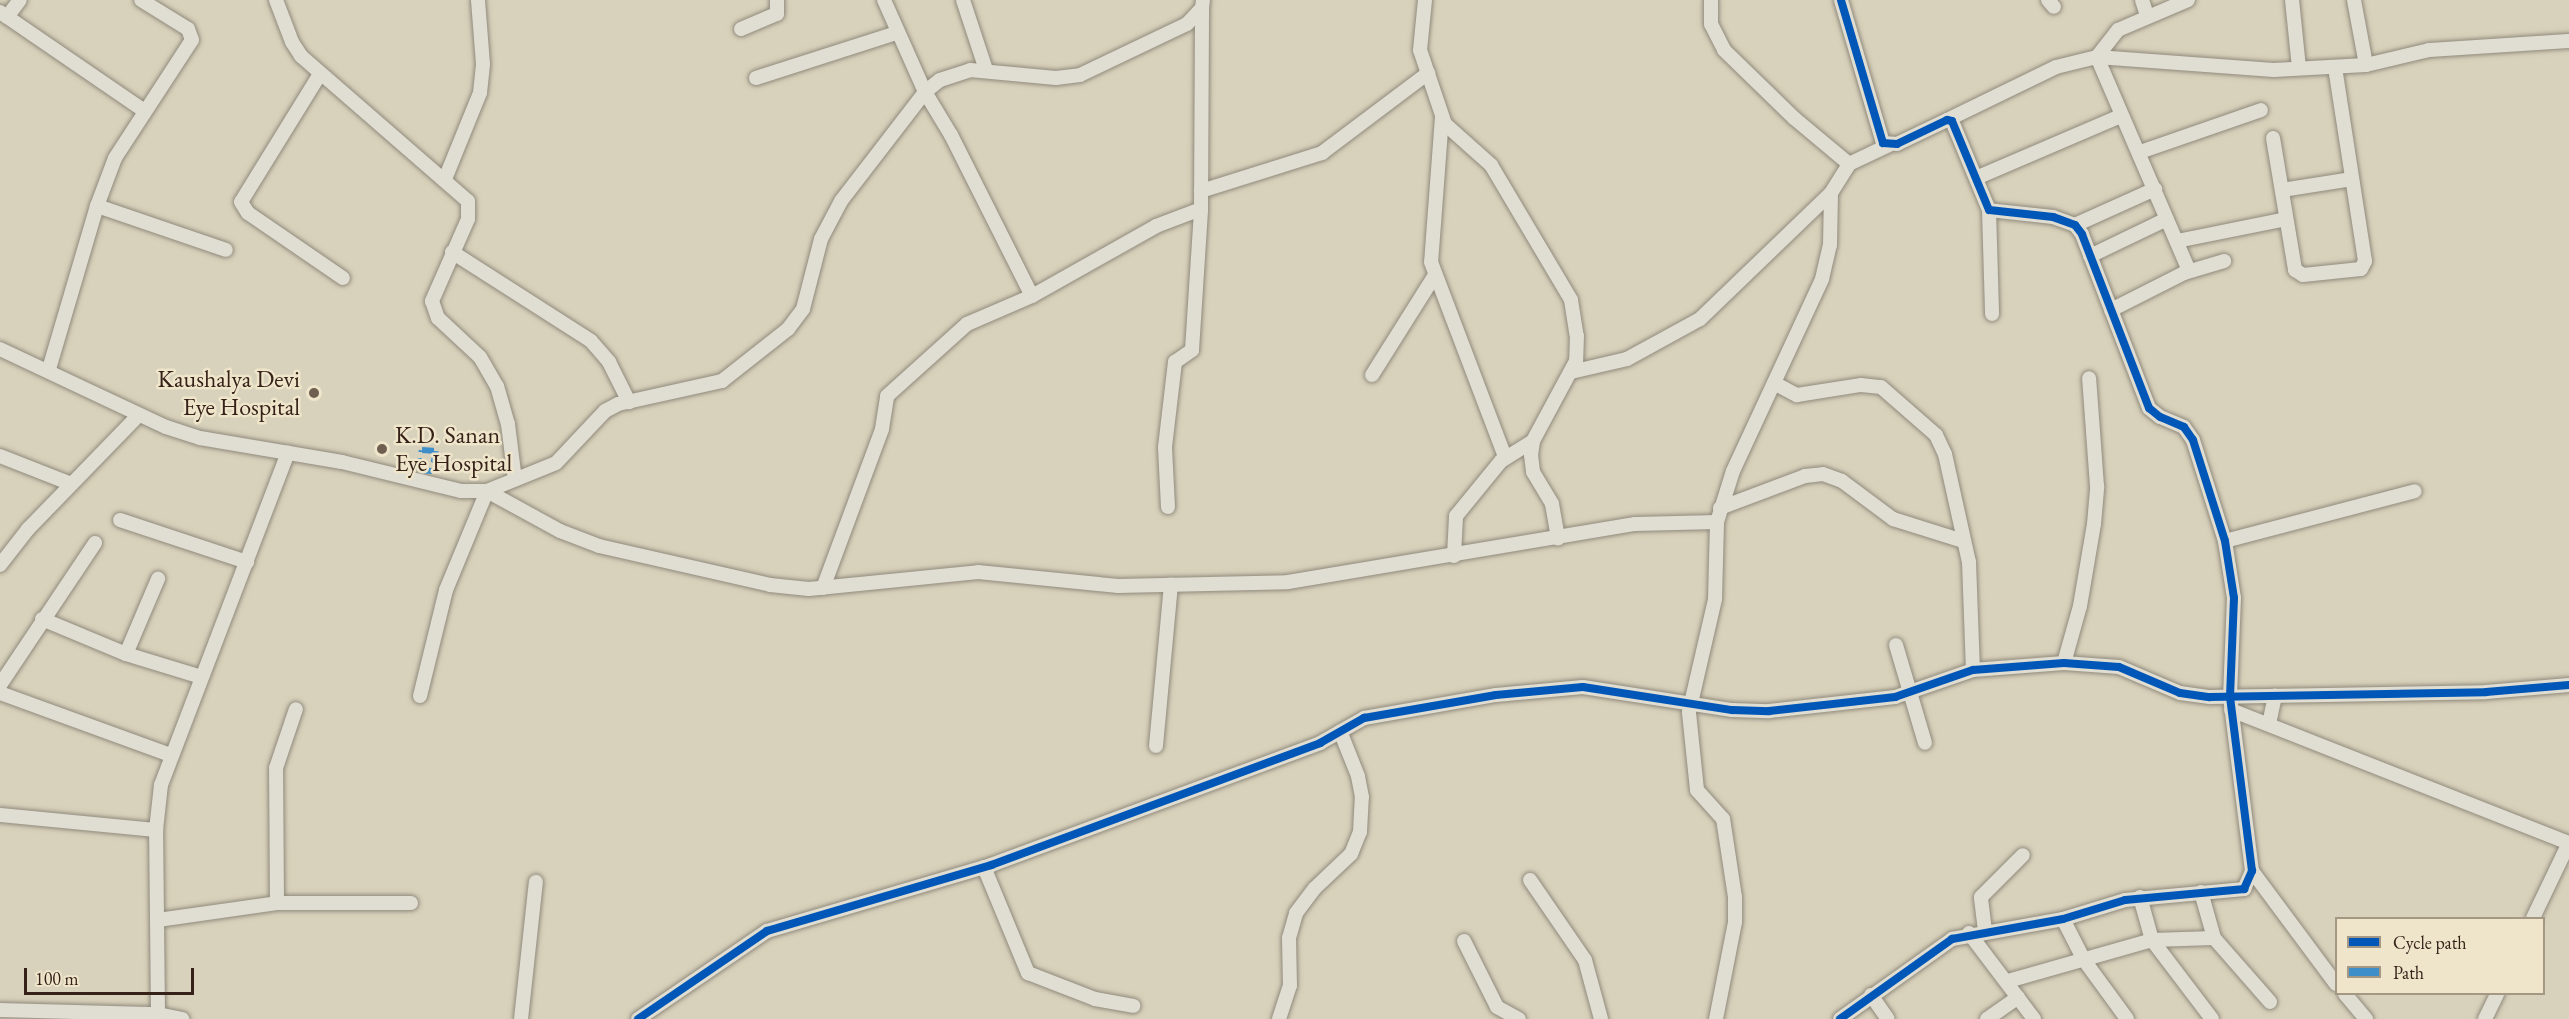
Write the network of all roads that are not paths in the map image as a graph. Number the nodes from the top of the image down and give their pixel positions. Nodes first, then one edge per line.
1 (20, 0) edge
2 (141, 0) edge
3 (276, 0) edge
4 (478, 0) edge
5 (777, 0) edge
6 (884, 0) edge
7 (963, 0) edge
8 (1425, 0) edge
9 (1711, 0) edge
10 (1841, 0) edge
11 (2142, 0) edge
12 (2188, 0) edge
13 (2292, 0) edge
14 (2354, 0) edge
15 (1203, 4) edge
16 (4, 15) edge
17 (2147, 15) junction
18 (741, 29) dead end
19 (896, 33) junction
20 (2569, 41) edge
21 (2097, 57) junction
22 (2366, 64) junction
23 (2335, 67) junction
24 (2300, 68) junction
25 (986, 70) junction
26 (1428, 73) junction
27 (320, 75) junction
28 (756, 78) dead end
29 (925, 92) junction
30 (143, 110) junction
31 (2261, 110) dead end
32 (2121, 116) junction
33 (1442, 117) junction
34 (1947, 120) junction
35 (2273, 138) dead end
36 (1889, 145) junction
37 (2140, 152) junction
38 (1849, 164) junction
39 (1976, 178) junction
40 (445, 179) junction
41 (2352, 179) junction
42 (2155, 189) junction
43 (2282, 190) junction
44 (1201, 191) junction
45 (1831, 193) junction
46 (97, 206) junction
47 (1201, 209) junction
48 (1989, 210) junction
49 (2167, 219) junction
50 (2286, 219) junction
51 (2075, 225) junction
52 (2177, 241) junction
53 (226, 250) dead end
54 (452, 252) junction
55 (2090, 256) junction
56 (2224, 261) dead end
57 (2189, 271) junction
58 (1435, 275) junction
59 (344, 278) dead end
60 (1032, 296) junction
61 (2111, 310) junction
62 (1992, 314) dead end
63 (0, 349) edge
64 (49, 369) junction
65 (1571, 372) junction
66 (1372, 375) dead end
67 (2089, 378) dead end
68 (1774, 383) junction
69 (629, 402) junction
70 (139, 415) junction
71 (1533, 441) junction
72 (288, 452) junction
73 (0, 456) edge
74 (1505, 457) junction
75 (515, 480) junction
76 (71, 484) junction
77 (487, 491) junction
78 (2415, 491) dead end
79 (1168, 507) dead end
80 (1719, 515) junction
81 (120, 520) dead end
82 (1558, 537) junction
83 (1963, 541) junction
84 (2225, 541) junction
85 (95, 543) dead end
86 (1454, 556) junction
87 (247, 562) junction
88 (0, 565) edge
89 (158, 579) dead end
90 (1171, 585) junction
91 (823, 588) junction
92 (42, 619) junction
93 (1896, 645) dead end
94 (126, 654) junction
95 (2064, 663) junction
96 (1973, 670) junction
97 (2, 677) edge
98 (201, 677) junction
99 (2569, 685) edge
100 (0, 693) edge
101 (1908, 693) junction
102 (420, 696) dead end
103 (2275, 696) junction
104 (1690, 704) junction
105 (2230, 704) junction
106 (296, 709) dead end
107 (2268, 724) junction
108 (1340, 731) junction
109 (1925, 743) dead end
110 (1156, 746) dead end
111 (170, 756) junction
112 (0, 815) edge
113 (156, 830) junction
114 (2569, 843) edge
115 (2023, 855) dead end
116 (984, 867) junction
117 (2252, 871) junction
118 (1530, 880) dead end
119 (536, 882) dead end
120 (2200, 892) junction
121 (2140, 897) junction
122 (277, 903) junction
123 (411, 903) dead end
124 (2533, 917) edge
125 (2063, 919) junction
126 (158, 920) junction
127 (1985, 931) junction
128 (1969, 933) junction
129 (2214, 938) junction
130 (2152, 940) junction
131 (1464, 941) dead end
132 (2084, 960) junction
133 (2008, 981) junction
134 (2335, 981) edge
135 (1871, 995) junction
136 (2347, 995) edge
137 (2496, 995) edge
138 (2018, 997) junction
139 (2270, 1002) dead end
140 (1133, 1006) dead end
141 (0, 1010) edge
142 (158, 1014) junction
143 (2207, 1017) edge
144 (182, 1019) edge
145 (521, 1019) edge
146 (638, 1019) edge
147 (1279, 1019) edge
148 (1519, 1019) edge
149 (1601, 1019) edge
150 (1716, 1019) edge
151 (1840, 1019) edge
152 (1888, 1019) edge
153 (1987, 1019) edge
154 (2034, 1019) edge
155 (2127, 1019) edge
156 (2366, 1019) edge
157 (2485, 1019) edge

1 - 16 street
2 - 30 street
3 - 27 street
4 - 40 street
5 - 18 street
6 - 19 street
7 - 25 street
8 - 26 street
9 - 38 street
10 - 36 street
11 - 17 street
12 - 17 street
13 - 24 street
14 - 22 street
15 - 25 street
15 - 44 street
16 - 30 street
17 - 21 street
19 - 28 street
19 - 29 street
20 - 22 street
21 - 24 street
21 - 32 street
21 - 34 street
22 - 23 street
23 - 24 street
23 - 41 street
25 - 29 street
26 - 33 street
26 - 44 street
27 - 40 street
27 - 59 street
29 - 60 street
29 - 69 street
30 - 46 street
31 - 37 street
32 - 37 street
32 - 39 street
33 - 58 street
33 - 65 street
34 - 36 street
34 - 39 street
35 - 43 street
36 - 38 street
37 - 42 street
38 - 45 street
39 - 48 street
40 - 54 street
41 - 43 street
41 - 50 street
42 - 49 street
42 - 51 street
43 - 50 street
44 - 47 street
45 - 65 street
45 - 68 street
46 - 53 street
46 - 64 street
47 - 60 street
47 - 79 street
48 - 51 street
48 - 62 street
49 - 52 street
49 - 55 street
50 - 52 street
51 - 55 street
52 - 57 street
54 - 69 street
54 - 75 street
55 - 61 street
56 - 57 street
57 - 61 street
58 - 66 street
58 - 74 street
60 - 91 street
61 - 84 street
63 - 64 street
64 - 70 street
65 - 71 street
67 - 95 street
68 - 80 street
68 - 83 street
69 - 75 street
70 - 72 street
70 - 76 street
71 - 74 street
71 - 82 street
72 - 77 street
72 - 87 street
73 - 76 street
74 - 86 street
75 - 77 street
76 - 88 street
77 - 91 street
77 - 102 street
78 - 84 street
80 - 82 street
80 - 83 street
80 - 104 street
81 - 87 street
82 - 86 street
83 - 96 street
84 - 105 street
85 - 92 street
86 - 90 street
87 - 98 street
89 - 94 street
90 - 91 street
90 - 110 street
92 - 94 street
92 - 97 street
93 - 101 street
94 - 98 street
95 - 96 street
95 - 105 street
96 - 101 street
98 - 111 street
99 - 103 street
100 - 111 street
101 - 104 street
101 - 109 street
103 - 105 street
103 - 107 street
104 - 108 street
104 - 150 street
105 - 107 street
105 - 117 street
106 - 122 street
107 - 114 street
108 - 116 street
108 - 147 street
111 - 113 street
112 - 113 street
113 - 126 street
114 - 124 street
115 - 127 street
116 - 140 street
116 - 146 street
117 - 120 street
117 - 134 street
118 - 149 street
119 - 145 street
120 - 121 street
120 - 129 street
121 - 125 street
121 - 130 street
122 - 123 street
122 - 126 street
125 - 127 street
125 - 132 street
126 - 142 street
127 - 128 street
128 - 133 street
128 - 135 street
129 - 130 street
129 - 139 street
130 - 132 street
130 - 143 street
131 - 148 street
132 - 133 street
132 - 155 street
133 - 138 street
135 - 151 street
135 - 152 street
136 - 156 street
137 - 157 street
138 - 153 street
138 - 154 street
141 - 142 street
142 - 144 street

